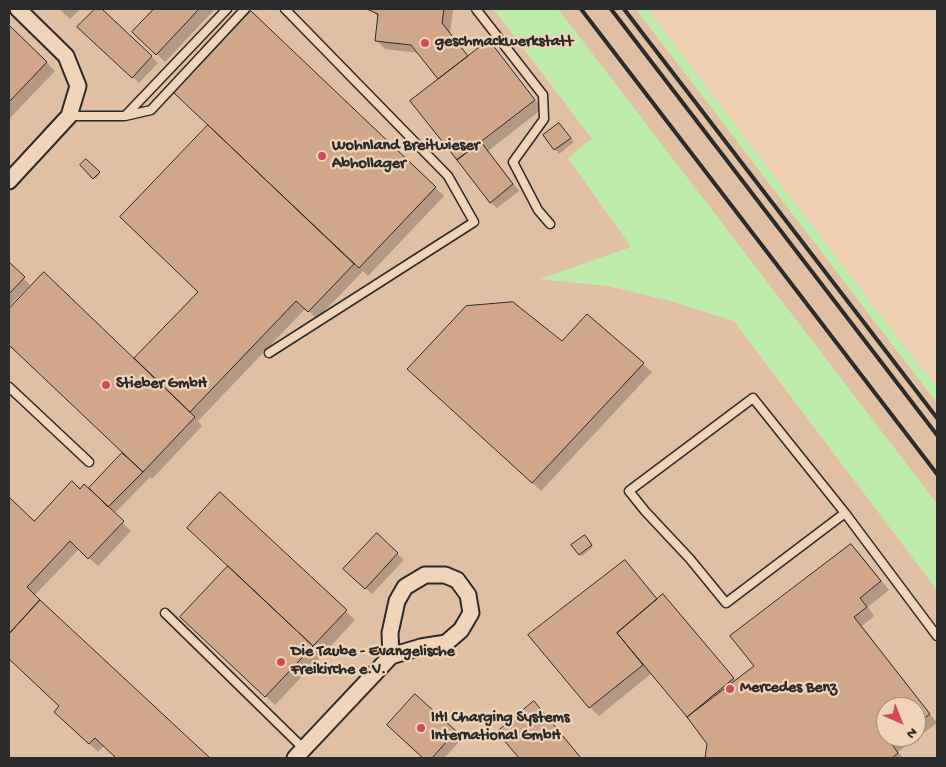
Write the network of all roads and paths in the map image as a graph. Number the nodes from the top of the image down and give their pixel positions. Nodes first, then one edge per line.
1 (18, 9) edge
2 (227, 9) edge
3 (245, 9) edge
4 (285, 9) edge
5 (476, 9) edge
6 (69, 116) junction
7 (125, 116) junction
8 (9, 181) edge
9 (550, 224) dead end
10 (269, 353) dead end
11 (9, 387) edge
12 (89, 462) dead end
13 (845, 513) junction
14 (166, 612) dead end
15 (937, 636) edge
16 (391, 656) junction
17 (300, 754) edge

1 - 6 street
2 - 7 lane
3 - 7 lane
4 - 10 lane
5 - 9 lane
6 - 7 lane
6 - 8 street
11 - 12 lane
13 - 13 lane
13 - 15 lane
14 - 17 lane
16 - 16 street
16 - 17 street

